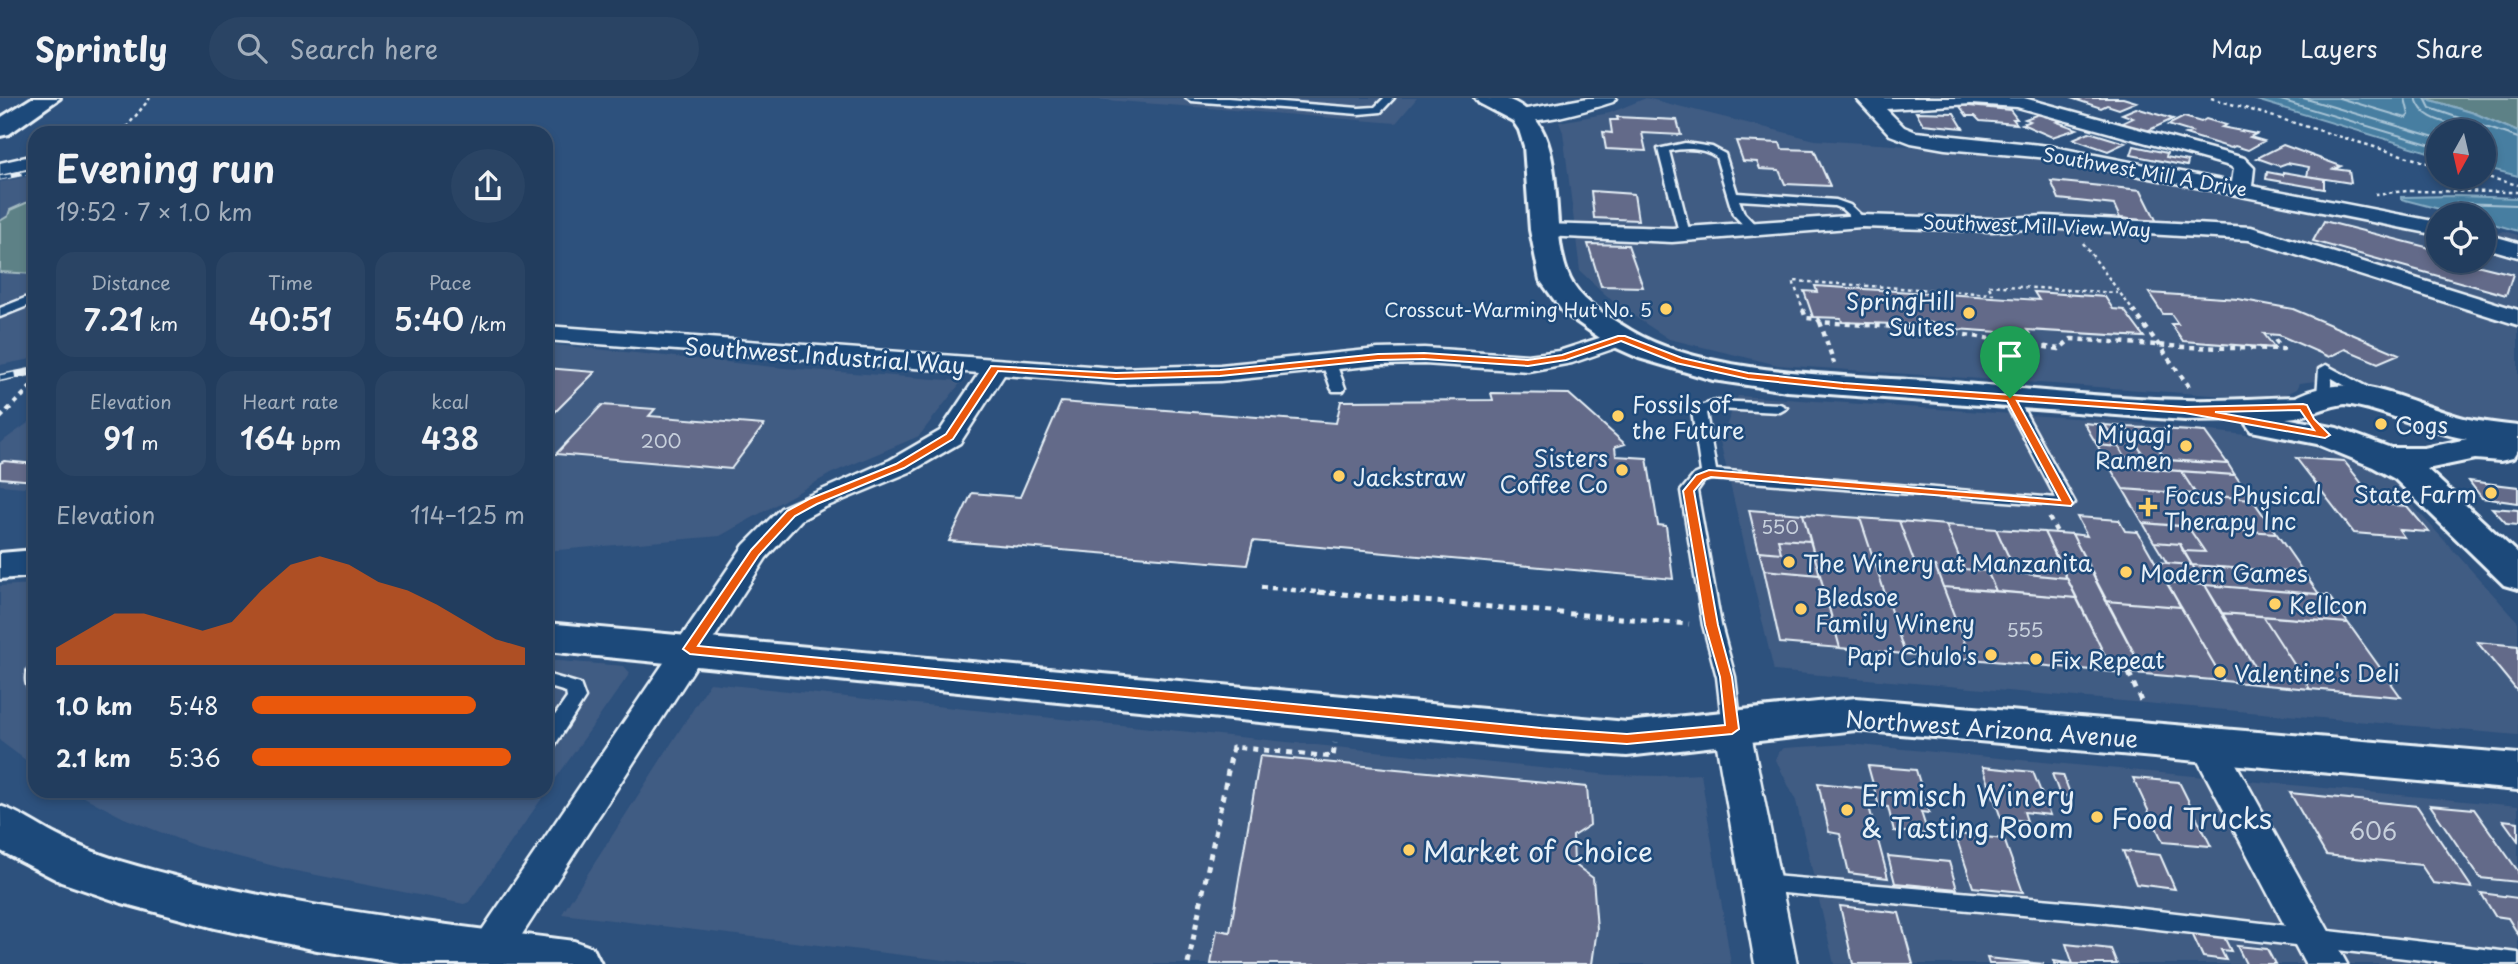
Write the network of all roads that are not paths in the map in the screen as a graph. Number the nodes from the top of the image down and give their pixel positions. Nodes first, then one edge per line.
1 (17, 98) edge
2 (48, 98) edge
3 (1191, 98) edge
4 (1389, 98) edge
5 (1487, 98) edge
6 (1607, 98) edge
7 (1868, 101) edge
8 (0, 108) edge
9 (1521, 116) junction
10 (0, 129) edge
11 (28, 163) edge
12 (0, 169) edge
13 (2241, 188) junction
14 (1732, 196) junction
15 (1861, 221) junction
16 (2426, 227) edge
17 (1544, 230) junction
18 (1755, 231) junction
19 (1684, 234) junction
20 (2496, 244) edge
21 (2518, 250) edge
22 (28, 301) edge
23 (0, 313) edge
24 (2518, 318) edge
25 (553, 334) edge
26 (1621, 338) junction
27 (1329, 363) junction
28 (995, 368) junction
29 (1338, 388) dead end
30 (2010, 398) junction
31 (2314, 401) junction
32 (2191, 403) junction
33 (1780, 408) dead end
34 (2325, 435) junction
35 (2518, 437) edge
36 (2518, 453) edge
37 (2386, 459) junction
38 (1709, 474) junction
39 (28, 564) edge
40 (0, 566) edge
41 (2518, 576) edge
42 (553, 638) edge
43 (690, 649) junction
44 (553, 682) edge
45 (1732, 729) junction
46 (553, 732) edge
47 (2207, 744) junction
48 (2518, 772) edge
49 (0, 825) edge
50 (1761, 883) junction
51 (2320, 952) edge
52 (484, 958) edge
53 (2518, 962) edge
54 (574, 964) edge
55 (1776, 964) edge

1 - 8 main road
2 - 10 main road
3 - 4 lane
5 - 9 main road
6 - 9 street
7 - 13 street, Southwest Mill A Drive
7 - 13 street
9 - 17 main road
11 - 12 street
13 - 16 street, Southwest Mill A Drive
14 - 15 lane
14 - 18 lane
14 - 19 lane
15 - 18 street, Southwest Mill View Way
15 - 24 street, Southwest Mill View Way
17 - 19 street, Southwest Mill View Way
17 - 26 main road
18 - 19 street, Southwest Mill View Way
20 - 21 street
22 - 23 lane
25 - 28 street, Southwest Industrial Way
26 - 27 street, Southwest Industrial Way
26 - 30 main road
27 - 28 street, Southwest Industrial Way
27 - 29 lane
28 - 43 street
30 - 32 main road
30 - 38 lane
31 - 32 main road
31 - 34 main road
31 - 35 main road
32 - 34 main road
33 - 38 lane
34 - 37 main road
36 - 37 main road
37 - 41 main road
38 - 45 lane
39 - 40 main road
42 - 43 main road, Northwest Arizona Avenue
43 - 45 main road, Northwest Arizona Avenue
43 - 52 street
44 - 46 lane
45 - 47 main road, Northwest Arizona Avenue
45 - 50 street
47 - 48 main road, Northwest Arizona Avenue
47 - 51 street
49 - 52 main road
50 - 51 lane
50 - 55 street
51 - 53 lane
52 - 54 main road

